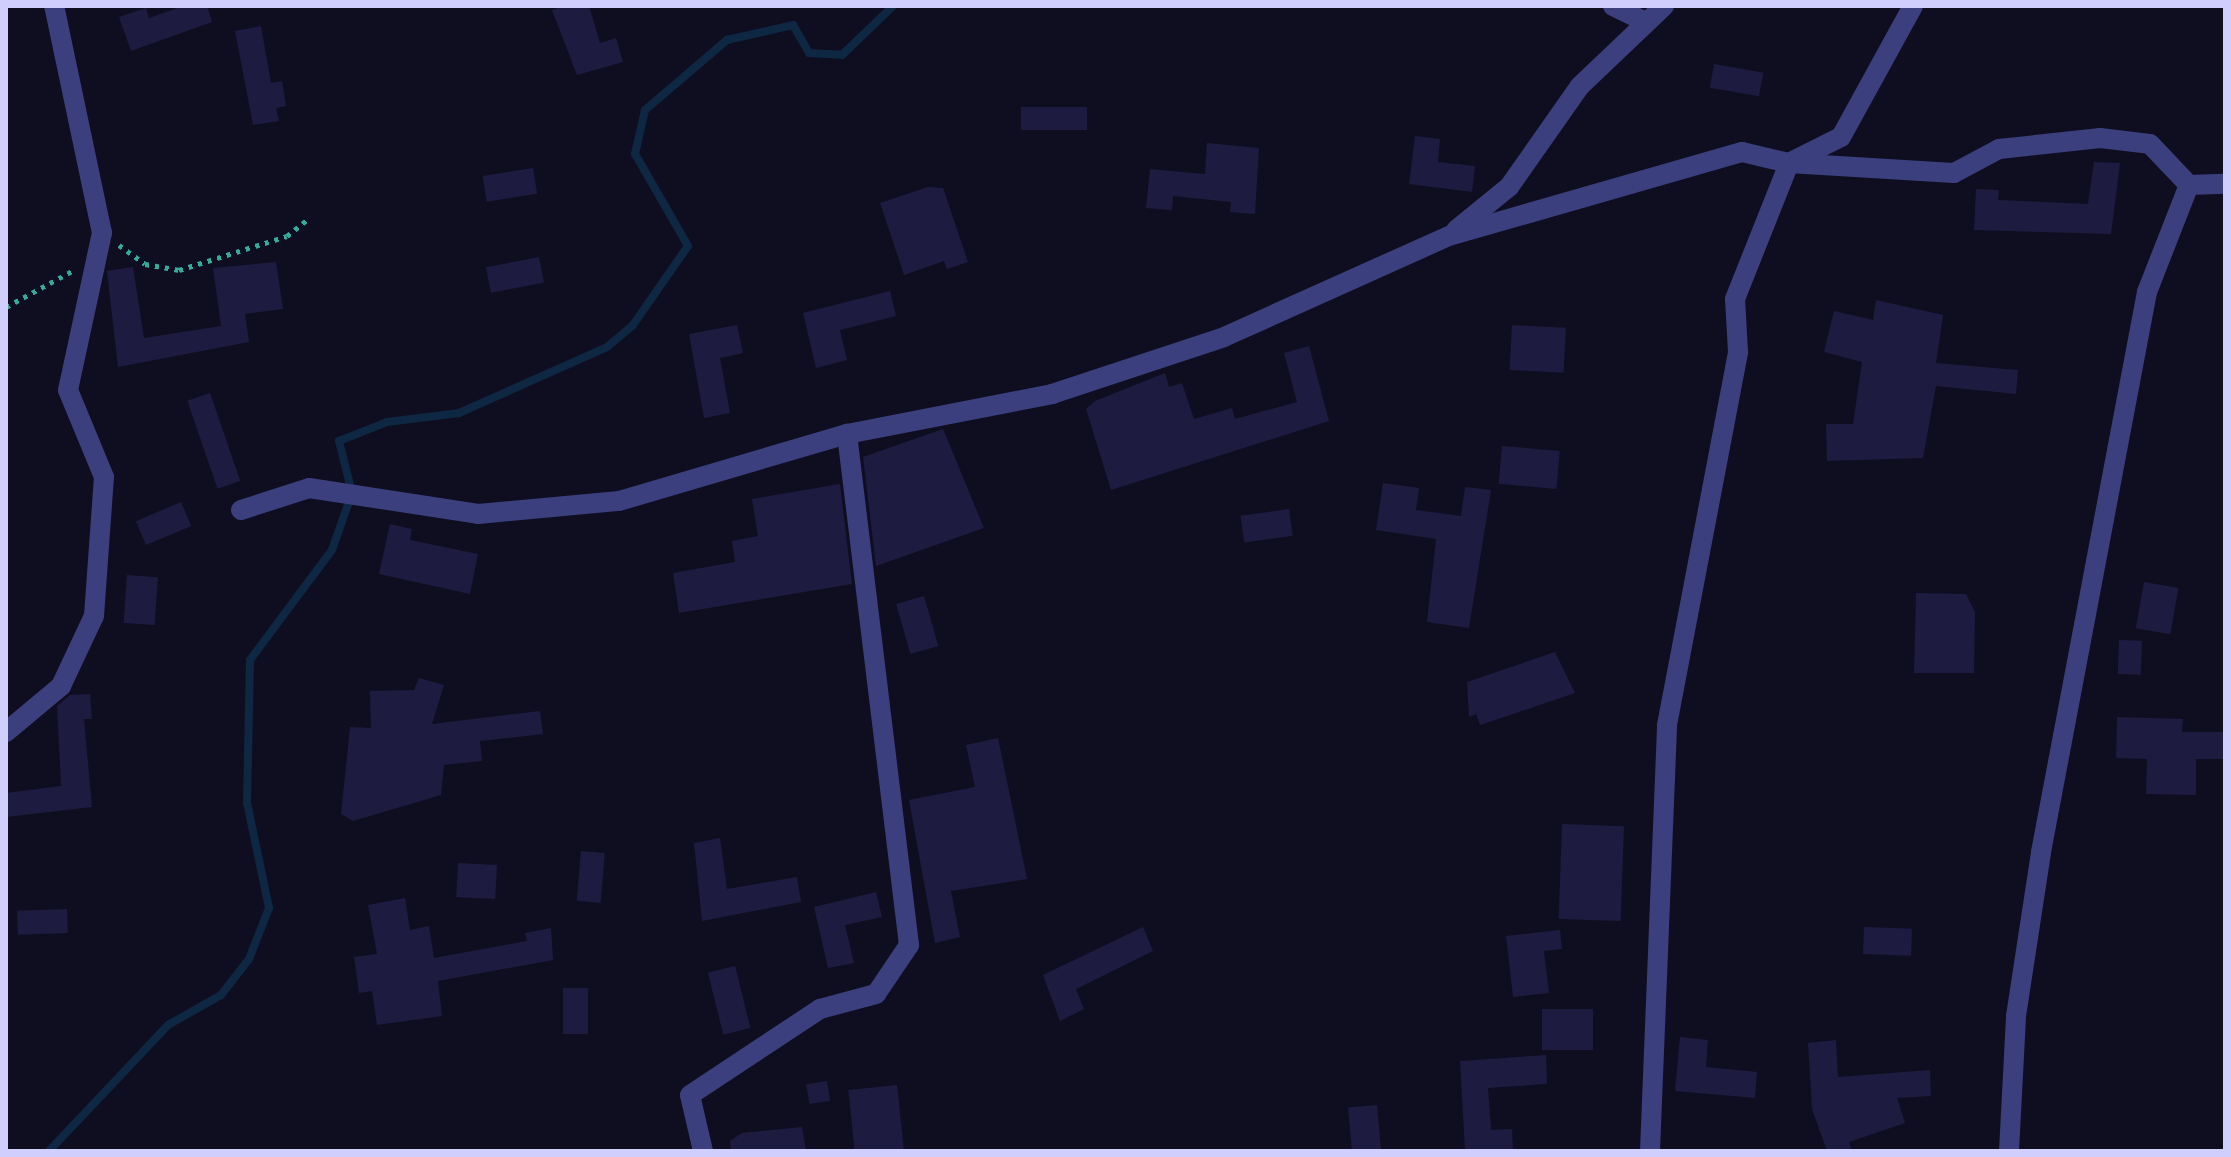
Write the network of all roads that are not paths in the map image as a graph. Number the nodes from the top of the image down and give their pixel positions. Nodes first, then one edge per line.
1 (54, 6) edge
2 (1613, 6) edge
3 (1664, 6) edge
4 (1913, 6) edge
5 (1646, 22) junction
6 (1789, 163) junction
7 (2225, 184) edge
8 (2189, 185) junction
9 (1449, 236) junction
10 (847, 434) junction
11 (241, 510) dead end
12 (6, 732) edge
13 (703, 1151) edge
14 (1650, 1151) edge
15 (2009, 1151) edge

1 - 12 street
2 - 5 street
3 - 5 street
4 - 6 street
5 - 9 street
6 - 8 street
6 - 9 street
6 - 14 street
7 - 8 street
8 - 15 street
9 - 10 street
10 - 11 street
10 - 13 street

